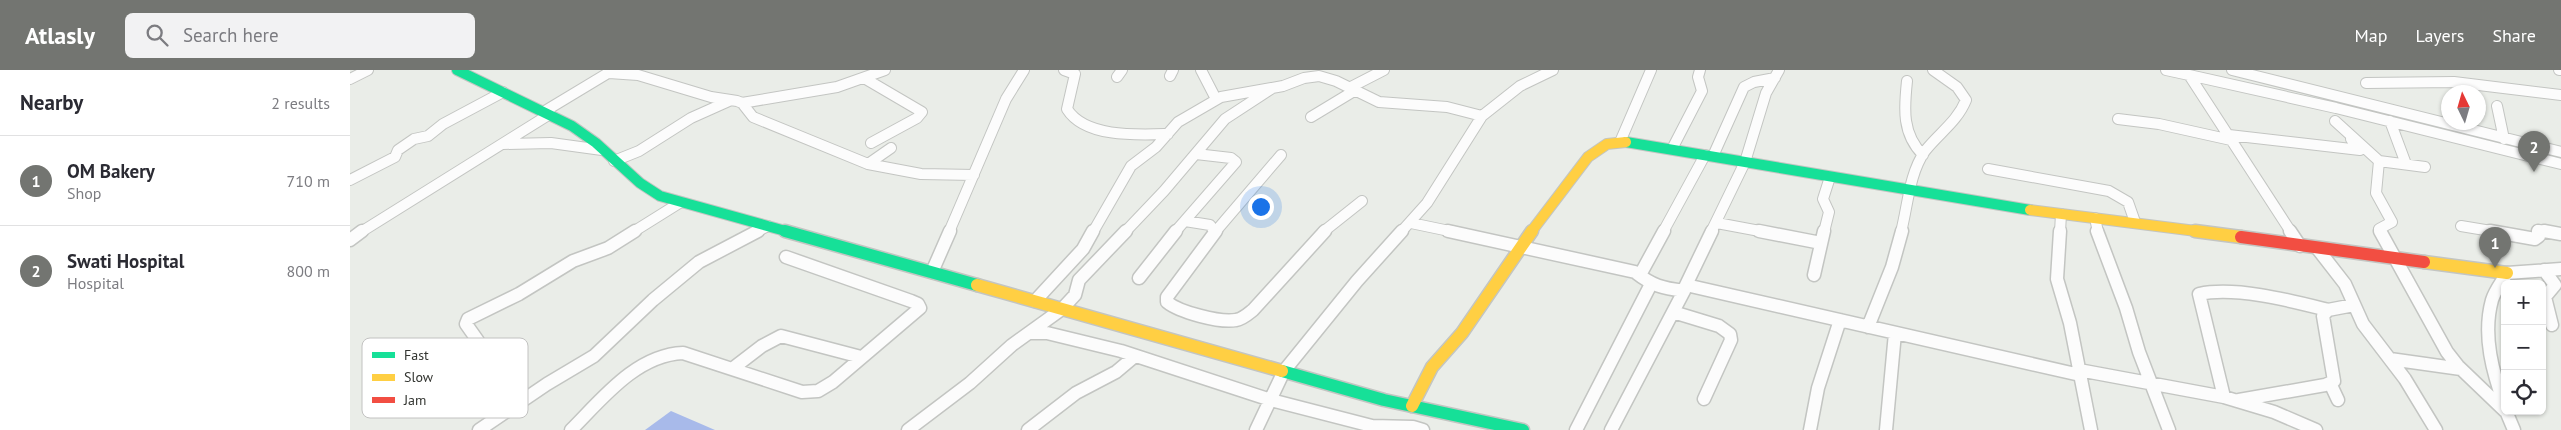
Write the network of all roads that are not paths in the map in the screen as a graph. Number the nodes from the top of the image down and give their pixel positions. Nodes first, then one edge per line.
1 (368, 70) edge
2 (457, 70) edge
3 (885, 70) edge
4 (1024, 70) edge
5 (1064, 70) edge
6 (1201, 70) edge
7 (1325, 70) edge
8 (1384, 70) edge
9 (1553, 70) edge
10 (1651, 70) edge
11 (1700, 70) edge
12 (1934, 70) edge
13 (2166, 70) edge
14 (2232, 70) edge
15 (617, 71) edge
16 (1078, 72) edge
17 (1777, 74) edge
18 (2189, 75) junction
19 (1313, 76) junction
20 (864, 78) junction
21 (350, 79) edge
22 (1907, 81) dead end
23 (2366, 83) dead end
24 (1273, 88) junction
25 (1351, 90) junction
26 (503, 92) junction
27 (2561, 95) edge
28 (1216, 99) junction
29 (730, 100) junction
30 (742, 103) junction
31 (2497, 106) dead end
32 (2336, 108) junction
33 (548, 113) junction
34 (1482, 116) junction
35 (1311, 117) dead end
36 (2118, 119) dead end
37 (2335, 121) junction
38 (2390, 122) junction
39 (1168, 134) junction
40 (2230, 138) junction
41 (2504, 139) junction
42 (1620, 142) junction
43 (871, 143) dead end
44 (501, 144) junction
45 (891, 148) dead end
46 (1672, 149) junction
47 (602, 150) junction
48 (2561, 152) edge
49 (1196, 154) junction
50 (1281, 155) dead end
51 (1709, 156) junction
52 (1923, 156) junction
53 (614, 161) junction
54 (2379, 161) junction
55 (1745, 162) junction
56 (868, 164) junction
57 (2406, 164) junction
58 (2561, 164) edge
59 (2425, 167) dead end
60 (1988, 169) dead end
61 (974, 175) junction
62 (1830, 177) junction
63 (350, 180) edge
64 (1908, 191) junction
65 (1362, 201) dead end
66 (681, 202) junction
67 (2061, 214) junction
68 (2095, 218) junction
69 (1185, 221) junction
70 (2135, 222) junction
71 (1411, 223) junction
72 (1717, 223) junction
73 (768, 226) junction
74 (2461, 226) dead end
75 (1216, 231) junction
76 (2561, 234) edge
77 (350, 240) edge
78 (1821, 243) junction
79 (2300, 246) junction
80 (1520, 247) junction
81 (2317, 248) junction
82 (786, 257) dead end
83 (2394, 258) junction
84 (2561, 269) edge
85 (2544, 270) junction
86 (932, 272) junction
87 (2507, 273) junction
88 (1640, 275) junction
89 (1814, 275) dead end
90 (1139, 278) dead end
91 (1651, 284) junction
92 (1685, 288) junction
93 (1036, 301) junction
94 (2354, 305) junction
95 (1062, 309) junction
96 (2328, 310) junction
97 (1673, 312) junction
98 (1840, 320) junction
99 (2552, 325) dead end
100 (1868, 327) junction
101 (1031, 333) junction
102 (1895, 333) junction
103 (476, 338) edge
104 (1135, 356) junction
105 (861, 357) junction
106 (2390, 359) junction
107 (732, 368) junction
108 (2461, 369) junction
109 (1284, 371) junction
110 (2080, 373) junction
111 (2152, 383) junction
112 (2330, 383) junction
113 (528, 398) edge
114 (2501, 398) edge
115 (1704, 399) dead end
116 (2229, 399) junction
117 (1271, 400) junction
118 (2338, 400) dead end
119 (1412, 406) junction
120 (2501, 406) edge
121 (2508, 415) edge
122 (497, 418) edge
123 (1390, 429) edge
124 (479, 430) edge
125 (571, 430) edge
126 (908, 430) edge
127 (1028, 430) edge
128 (1256, 430) edge
129 (1424, 430) edge
130 (1524, 430) edge
131 (1576, 430) edge
132 (1611, 430) edge
133 (1810, 430) edge
134 (1886, 430) edge
135 (2092, 430) edge
136 (2169, 430) edge
137 (2316, 430) edge
138 (2436, 430) edge
139 (2514, 430) edge

1 - 21 street
2 - 26 main road
3 - 20 street
4 - 61 street
5 - 16 street
6 - 28 street
7 - 19 street
8 - 25 street
9 - 34 street
10 - 42 street
11 - 46 street
12 - 52 street
13 - 18 street
14 - 41 street
15 - 29 street
15 - 33 street
16 - 39 street
17 - 51 street
17 - 55 street
18 - 32 street
18 - 40 street
19 - 24 street
19 - 25 street
20 - 30 street
20 - 43 street
22 - 52 street
23 - 27 street
24 - 28 street
24 - 49 street
25 - 34 street
25 - 35 street
26 - 33 main road
26 - 63 street
28 - 39 street
29 - 30 street
29 - 53 street
30 - 56 street
31 - 41 street
32 - 37 street
32 - 38 street
33 - 44 street
33 - 47 main road
34 - 71 street
36 - 40 street
37 - 40 street
37 - 54 street
38 - 57 street
38 - 58 street
39 - 93 street
40 - 79 street
41 - 48 street
42 - 46 main road
42 - 80 main road
44 - 47 street
44 - 77 street
45 - 56 street
46 - 51 main road
47 - 53 main road
49 - 69 street
49 - 95 street
50 - 75 street
51 - 55 main road
51 - 88 street
52 - 64 street
53 - 66 main road
54 - 57 street
54 - 83 street
55 - 62 main road
55 - 72 street
56 - 61 street
57 - 59 street
60 - 70 street
61 - 86 street
62 - 64 main road
62 - 78 street
64 - 67 main road
64 - 100 street
65 - 75 street
66 - 73 main road
66 - 103 street
67 - 68 main road
67 - 110 street
68 - 70 main road
68 - 111 street
69 - 75 street
69 - 90 street
70 - 79 main road
71 - 80 street
71 - 109 street
72 - 78 street
72 - 92 street
73 - 86 main road
73 - 113 street
74 - 76 street
78 - 89 street
79 - 81 main road
80 - 88 street
80 - 119 main road
81 - 83 main road
81 - 94 street
82 - 105 street
83 - 87 main road
83 - 108 street
84 - 85 street
85 - 87 street
85 - 99 street
86 - 93 main road
87 - 114 street
88 - 91 street
91 - 92 street
91 - 131 street
92 - 97 street
92 - 98 street
93 - 95 main road
94 - 96 street
94 - 106 street
95 - 101 street
95 - 109 main road
96 - 112 street
96 - 116 street
97 - 115 street
97 - 132 street
98 - 100 street
98 - 133 street
100 - 102 street
101 - 104 street
101 - 126 street
102 - 110 street
102 - 134 street
104 - 117 street
104 - 127 street
105 - 107 street
105 - 107 street
106 - 108 street
106 - 138 street
107 - 125 street
108 - 120 street
109 - 117 street
109 - 119 main road
110 - 111 street
110 - 135 street
111 - 116 street
111 - 136 street
112 - 116 street
112 - 118 street
116 - 137 street
117 - 123 street
117 - 128 street
119 - 130 main road
121 - 139 street
122 - 124 street
123 - 129 street

